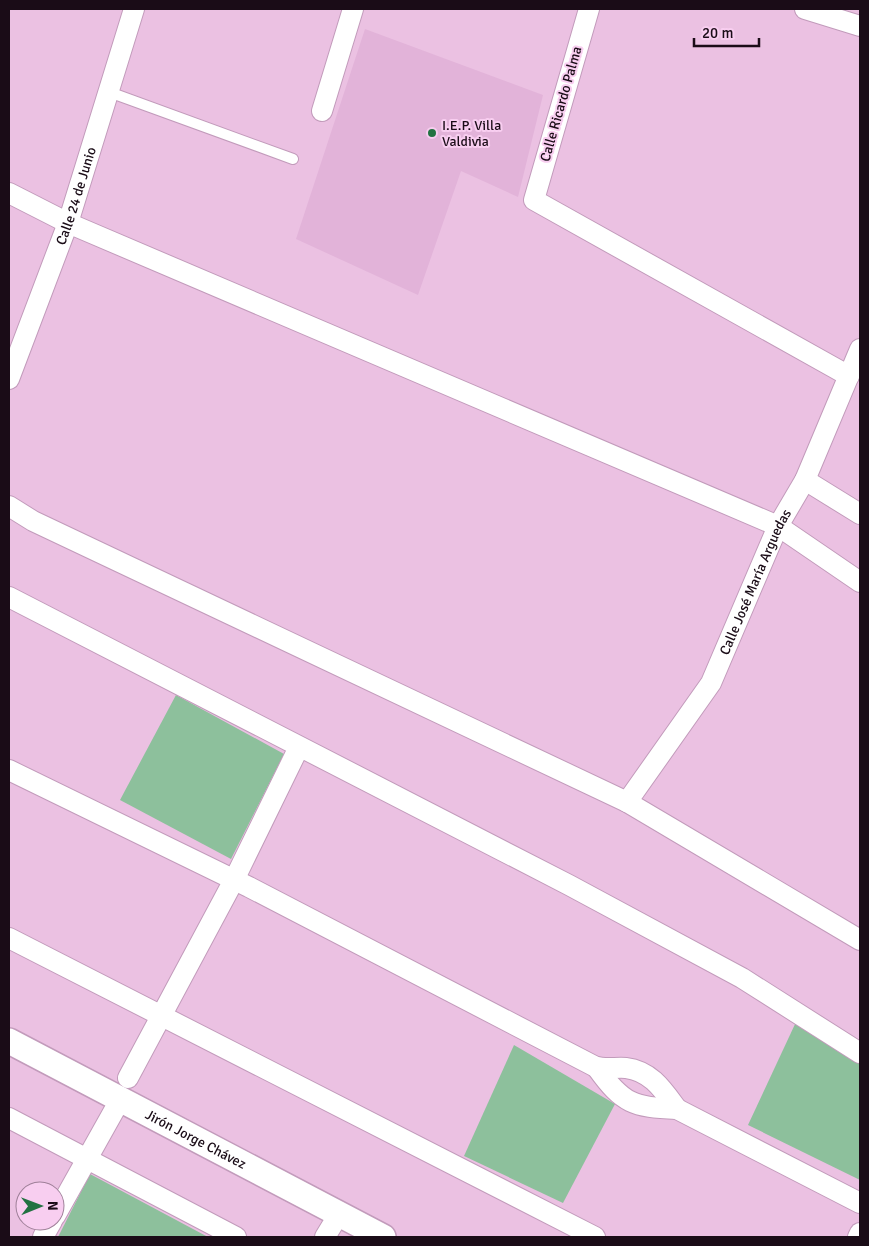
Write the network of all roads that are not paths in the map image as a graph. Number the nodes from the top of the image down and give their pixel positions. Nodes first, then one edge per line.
1 (134, 9) edge
2 (353, 9) edge
3 (589, 9) edge
4 (804, 9) edge
5 (860, 26) edge
6 (109, 92) junction
7 (322, 111) dead end
8 (293, 159) dead end
9 (9, 193) edge
10 (68, 223) junction
11 (860, 349) edge
12 (849, 376) junction
13 (9, 379) edge
14 (805, 480) junction
15 (9, 506) edge
16 (860, 514) edge
17 (778, 526) junction
18 (860, 582) edge
19 (9, 597) edge
20 (300, 747) junction
21 (9, 770) edge
22 (627, 802) junction
23 (234, 880) junction
24 (9, 938) edge
25 (860, 940) edge
26 (161, 1016) junction
27 (9, 1041) edge
28 (860, 1053) edge
29 (597, 1068) junction
30 (124, 1089) junction
31 (677, 1109) junction
32 (9, 1118) edge
33 (86, 1158) junction
34 (65, 1197) edge
35 (860, 1203) edge
36 (339, 1214) junction
37 (860, 1233) edge
38 (236, 1237) edge
39 (325, 1237) edge
40 (383, 1237) edge
41 (595, 1237) edge
42 (858, 1237) edge

1 - 6 street, Calle 24 de Junio
2 - 7 street
3 - 12 street, Calle Ricardo Palma
4 - 5 street
6 - 8 lane
6 - 10 street, Calle 24 de Junio
9 - 10 street
10 - 13 street, Calle 24 de Junio
10 - 17 street
11 - 12 street, Calle José María Arguedas
12 - 14 street, Calle José María Arguedas
14 - 16 street
14 - 17 street, Calle José María Arguedas
15 - 22 street
17 - 18 street
17 - 22 street, Calle José María Arguedas
19 - 20 street
20 - 23 street
20 - 28 street
21 - 23 street
22 - 25 street
23 - 26 street
23 - 29 street
24 - 26 street
26 - 30 street
26 - 41 street
27 - 30 street, Jirón Jorge Chávez
29 - 31 street
29 - 31 street
30 - 33 street
30 - 36 street, Jirón Jorge Chávez
31 - 35 street
32 - 33 street
33 - 34 street
33 - 38 street
36 - 39 street
36 - 40 street, Jirón Jorge Chávez
37 - 42 street

